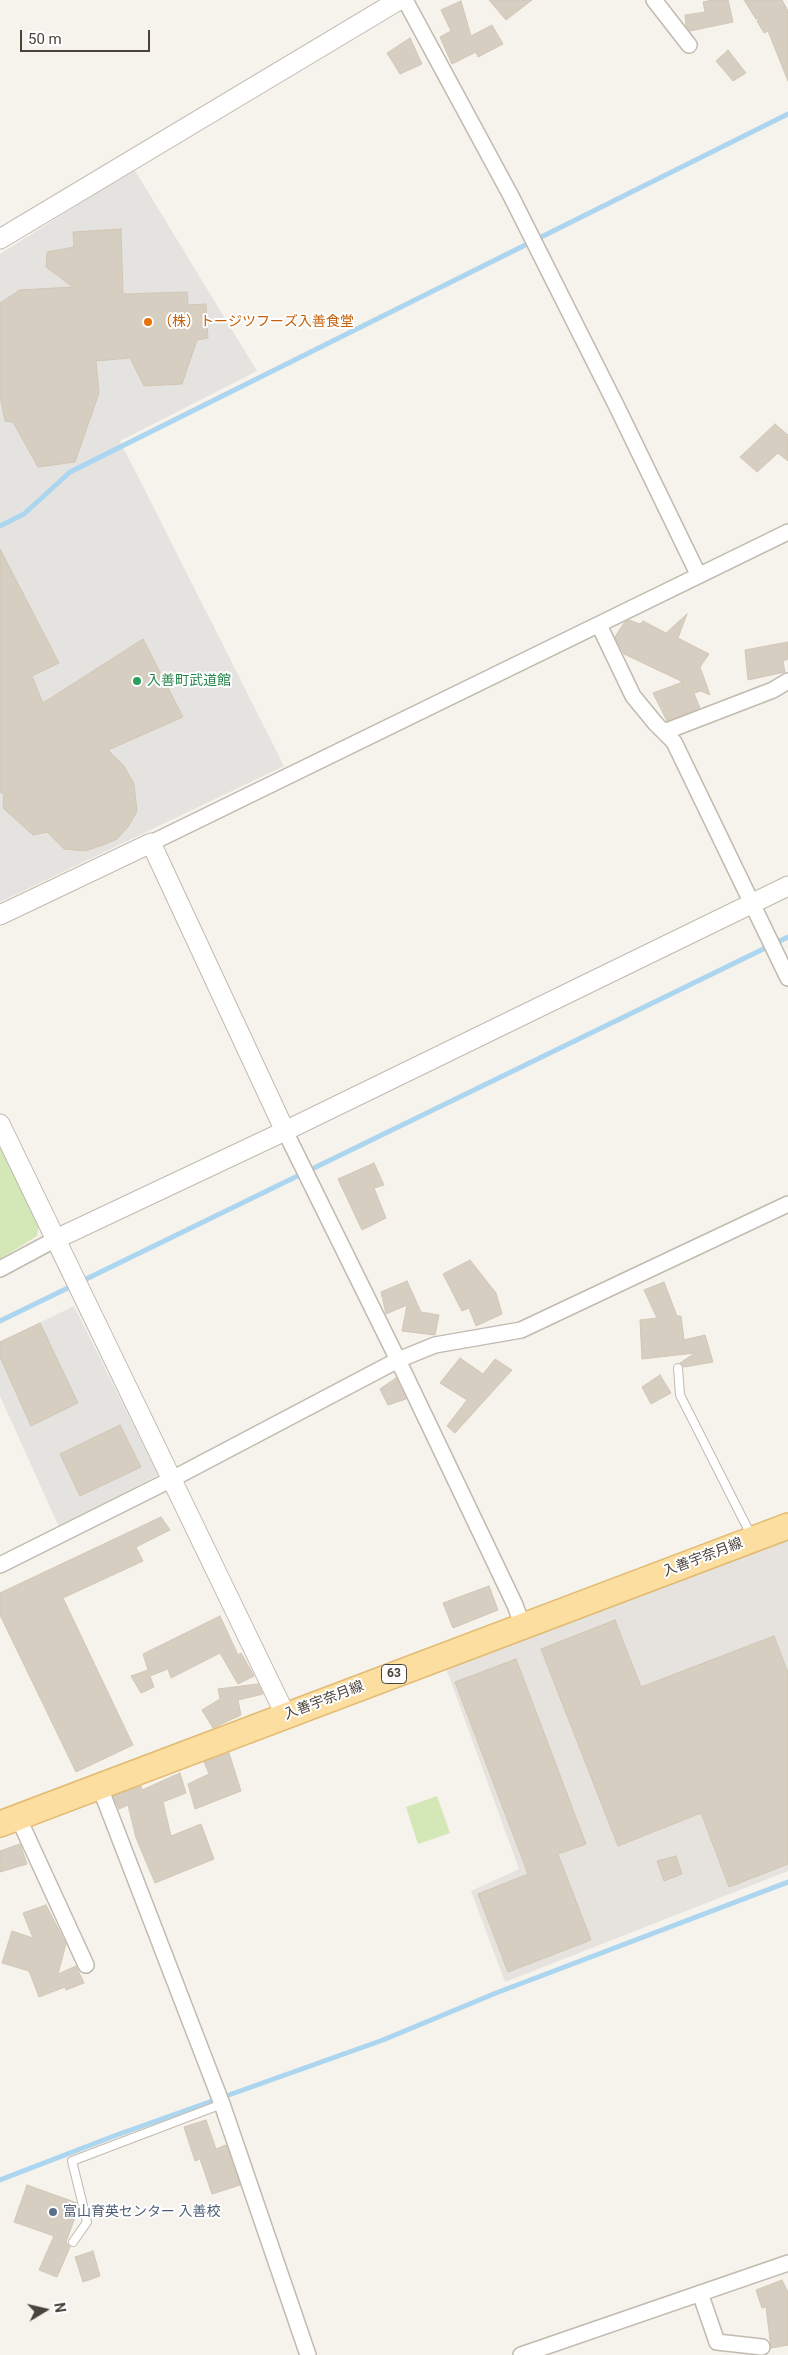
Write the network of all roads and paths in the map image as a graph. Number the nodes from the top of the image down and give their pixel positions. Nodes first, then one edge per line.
1 (399, 0) edge
2 (405, 0) edge
3 (654, 0) edge
4 (689, 44) dead end
5 (0, 239) edge
6 (788, 532) edge
7 (698, 574) junction
8 (599, 625) junction
9 (788, 681) edge
10 (664, 732) junction
11 (151, 843) junction
12 (788, 886) edge
13 (752, 903) junction
14 (0, 915) edge
15 (788, 978) edge
16 (0, 1124) edge
17 (285, 1131) junction
18 (788, 1204) edge
19 (56, 1239) junction
20 (0, 1269) edge
21 (398, 1360) junction
22 (678, 1368) dead end
23 (172, 1479) junction
24 (788, 1526) edge
25 (753, 1539) junction
26 (0, 1565) edge
27 (523, 1627) junction
28 (286, 1716) junction
29 (99, 1785) junction
30 (9, 1820) edge
31 (86, 1965) dead end
32 (222, 2104) junction
33 (74, 2242) dead end
34 (788, 2263) edge
35 (700, 2293) junction
36 (762, 2347) dead end
37 (308, 2355) edge
38 (521, 2355) edge

1 - 5 street
2 - 7 street
3 - 4 street
6 - 7 street
7 - 8 street
8 - 10 street
8 - 11 street
9 - 10 street
10 - 13 street
11 - 14 street
11 - 17 street
12 - 13 street
13 - 15 street
13 - 17 street
16 - 19 street
17 - 19 street
17 - 21 street
18 - 21 street
19 - 20 street
19 - 23 street
21 - 23 street
21 - 27 street
22 - 25 lane
23 - 26 street
23 - 28 street
24 - 25 main road, 入善宇奈月線 / 63
25 - 27 main road, 入善宇奈月線 / 63
27 - 28 main road, 入善宇奈月線 / 63
28 - 29 main road, 入善宇奈月線 / 63
29 - 30 main road, 入善宇奈月線 / 63
29 - 32 street
30 - 31 street
32 - 33 lane
32 - 37 street
34 - 35 street
35 - 36 street
35 - 38 street

